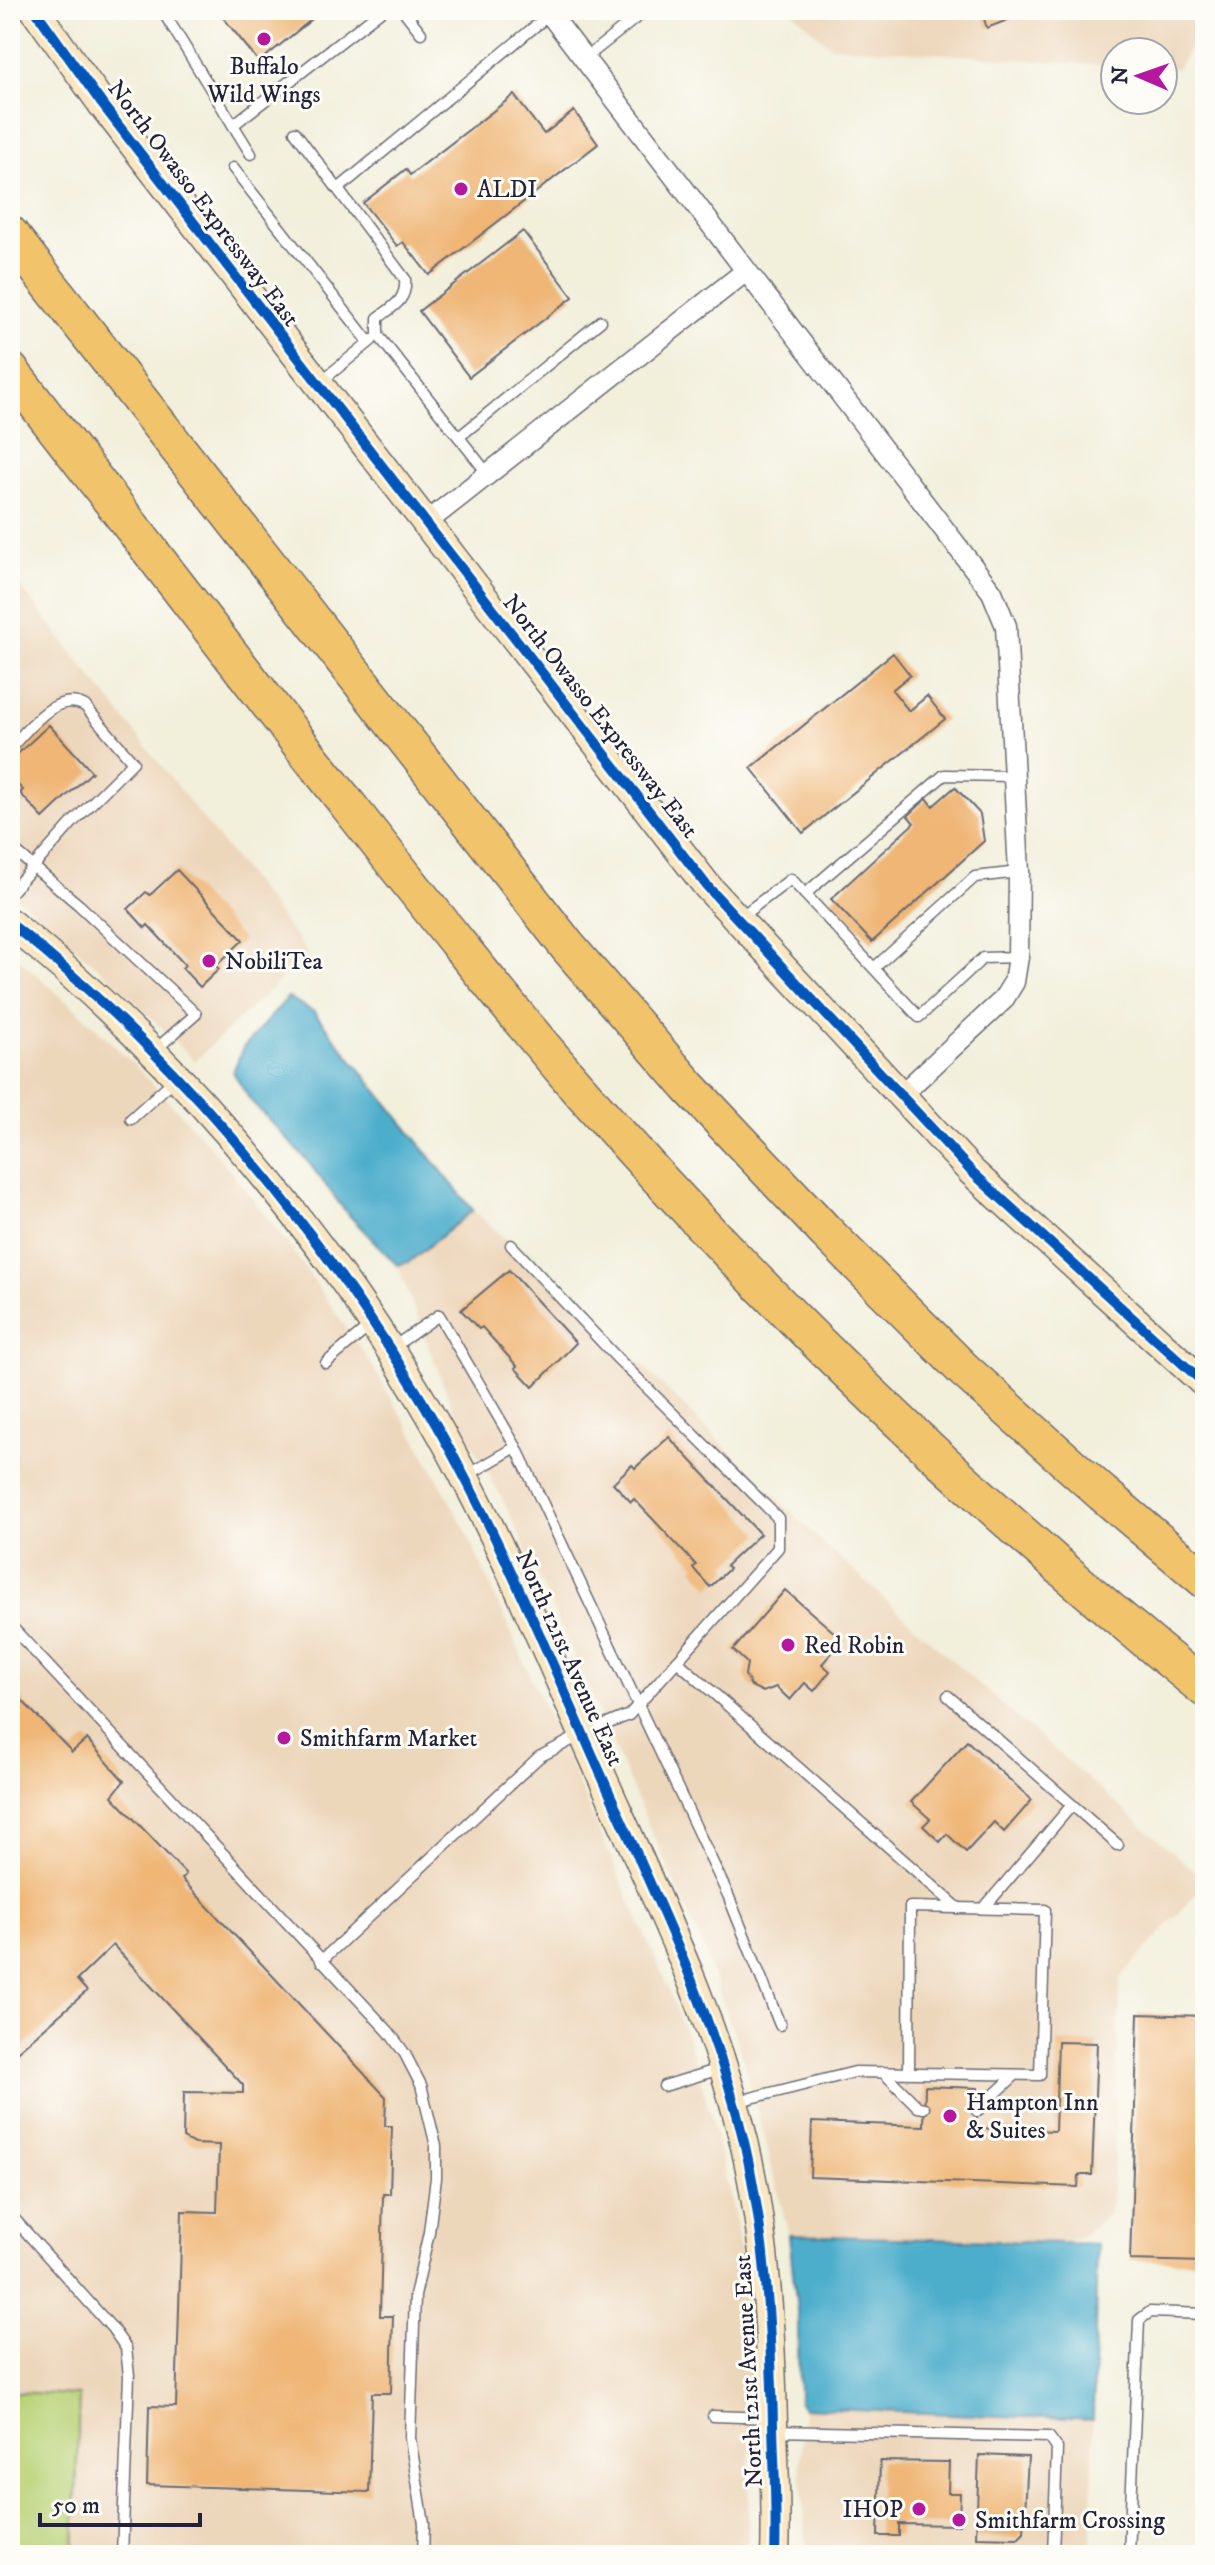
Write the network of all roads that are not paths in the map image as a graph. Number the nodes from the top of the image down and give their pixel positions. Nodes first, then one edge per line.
1 (35, 10) edge
2 (162, 10) edge
3 (382, 10) edge
4 (403, 10) edge
5 (646, 10) edge
6 (548, 12) edge
7 (421, 33) dead end
8 (584, 59) junction
9 (233, 125) junction
10 (295, 132) dead end
11 (251, 154) dead end
12 (233, 168) dead end
13 (338, 189) junction
14 (10, 234) edge
15 (746, 271) junction
16 (601, 321) dead end
17 (373, 339) junction
18 (10, 370) edge
19 (318, 384) junction
20 (459, 437) junction
21 (488, 474) junction
22 (427, 522) junction
23 (10, 748) edge
24 (1014, 776) junction
25 (10, 847) edge
26 (33, 866) junction
27 (1019, 872) junction
28 (10, 893) edge
29 (805, 894) junction
30 (738, 919) junction
31 (10, 923) edge
32 (1018, 957) junction
33 (874, 968) junction
34 (152, 1053) junction
35 (176, 1078) junction
36 (902, 1094) junction
37 (131, 1119) dead end
38 (511, 1245) dead end
39 (372, 1324) junction
40 (390, 1350) junction
41 (326, 1363) dead end
42 (1205, 1384) edge
43 (516, 1447) junction
44 (465, 1477) junction
45 (1205, 1580) edge
46 (10, 1625) edge
47 (677, 1661) junction
48 (1205, 1689) edge
49 (948, 1696) dead end
50 (639, 1704) junction
51 (583, 1734) junction
52 (1072, 1805) junction
53 (1118, 1845) dead end
54 (958, 1908) junction
55 (984, 1908) junction
56 (321, 1961) junction
57 (780, 2025) dead end
58 (723, 2068) junction
59 (883, 2072) junction
60 (909, 2072) junction
61 (1014, 2076) junction
62 (664, 2086) dead end
63 (733, 2103) junction
64 (924, 2108) dead end
65 (977, 2111) dead end
66 (10, 2214) edge
67 (1205, 2314) edge
68 (713, 2416) dead end
69 (773, 2424) junction
70 (122, 2555) edge
71 (423, 2555) edge
72 (775, 2555) edge
73 (1053, 2555) edge
74 (1129, 2555) edge

1 - 19 street, North Owasso Expressway East
2 - 9 lane
3 - 9 lane
4 - 7 lane
5 - 8 lane
6 - 8 street
6 - 13 lane
8 - 15 street
9 - 11 lane
10 - 13 lane
12 - 17 lane
13 - 17 lane
14 - 45 highway
15 - 21 street
15 - 24 street
16 - 20 lane
17 - 19 lane
17 - 20 lane
18 - 48 highway
19 - 22 street, North Owasso Expressway East
20 - 21 lane
21 - 22 street
22 - 30 street, North Owasso Expressway East
23 - 26 lane
24 - 27 street
24 - 29 lane
25 - 26 lane
26 - 28 lane
26 - 34 lane
27 - 32 street
27 - 33 lane
29 - 30 lane
29 - 33 lane
30 - 36 street, North Owasso Expressway East
31 - 34 street, North 121st Avenue East
32 - 33 lane
32 - 36 street
34 - 35 street, North 121st Avenue East
35 - 37 lane
35 - 39 street, North 121st Avenue East
36 - 42 street, North Owasso Expressway East
38 - 47 lane
39 - 40 street, North 121st Avenue East
39 - 41 lane
40 - 43 lane
40 - 44 street, North 121st Avenue East
43 - 44 lane
43 - 50 lane
44 - 51 street, North 121st Avenue East
46 - 56 lane
47 - 50 lane
47 - 54 lane
49 - 52 lane
50 - 51 lane
50 - 57 lane
51 - 56 lane
51 - 58 street, North 121st Avenue East
52 - 53 lane
52 - 55 lane
54 - 55 lane
54 - 60 lane
55 - 61 lane
56 - 71 lane
58 - 62 lane
58 - 63 street, North 121st Avenue East
59 - 60 lane
59 - 63 lane
59 - 64 lane
60 - 61 lane
61 - 65 lane
63 - 69 street, North 121st Avenue East
66 - 70 lane
67 - 74 lane
68 - 69 lane
69 - 72 street, North 121st Avenue East
69 - 73 lane

